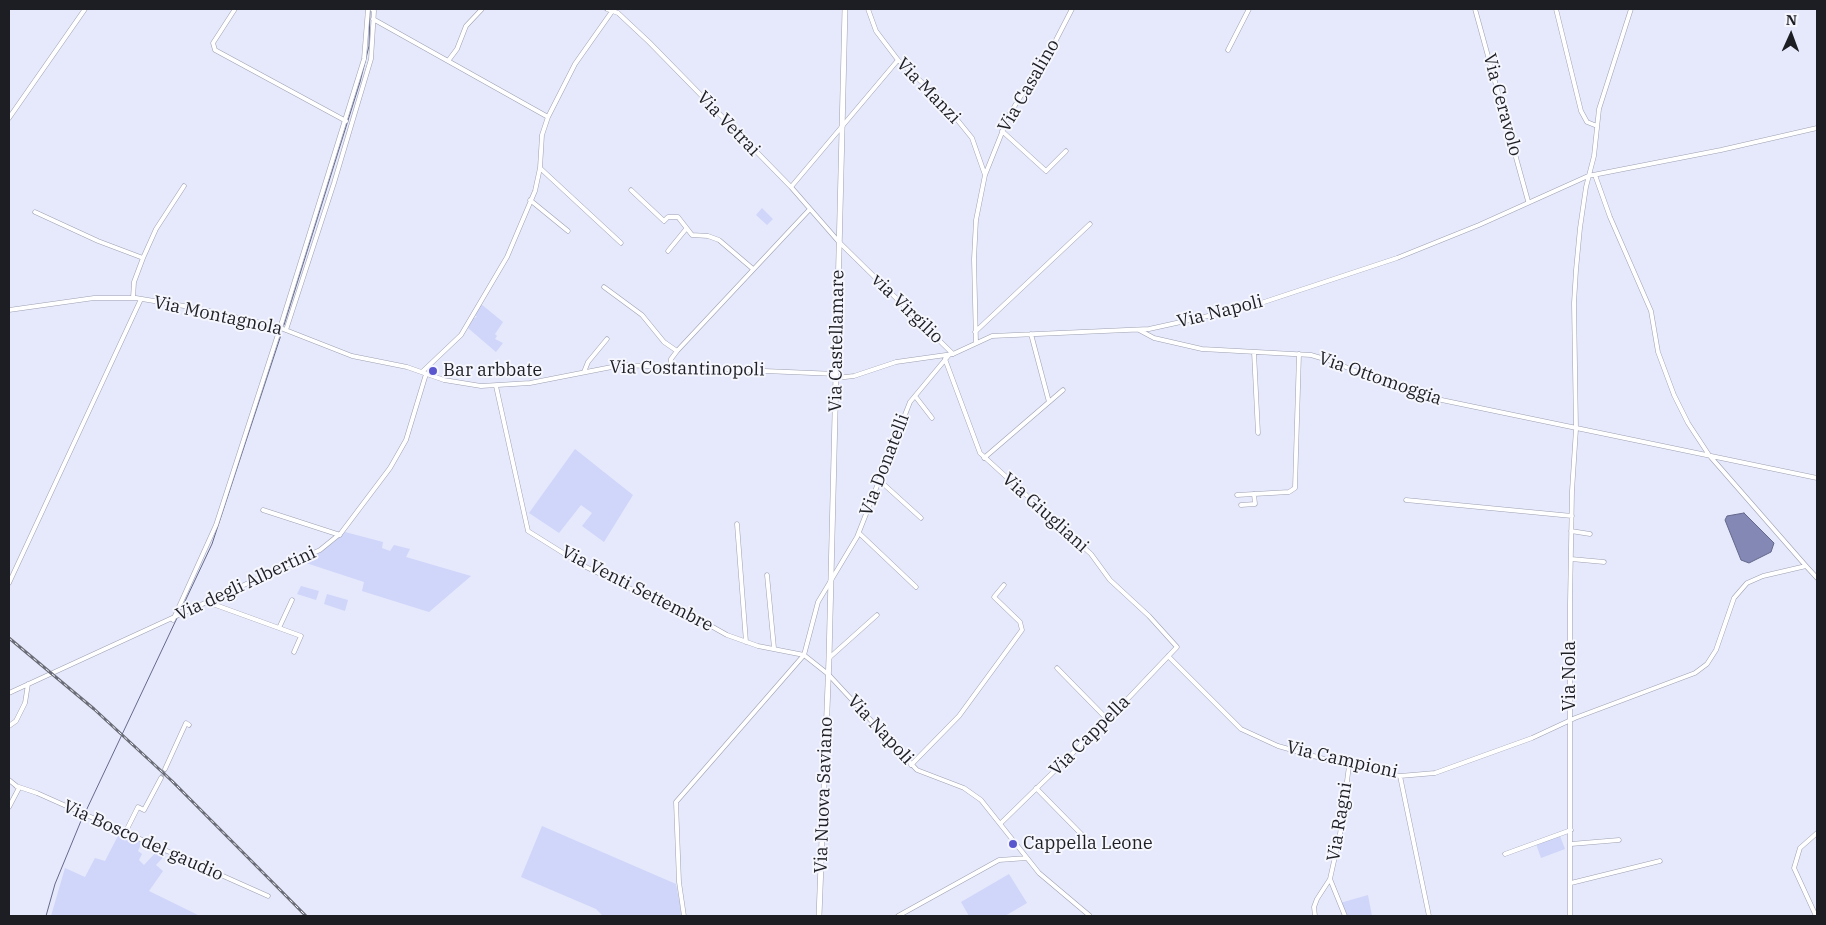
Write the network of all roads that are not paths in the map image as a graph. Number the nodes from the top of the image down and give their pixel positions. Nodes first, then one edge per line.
1 (85, 9) edge
2 (235, 9) edge
3 (368, 9) edge
4 (372, 9) edge
5 (482, 9) edge
6 (607, 9) edge
7 (613, 9) edge
8 (845, 9) edge
9 (868, 9) edge
10 (1072, 9) edge
11 (1249, 9) edge
12 (1475, 9) edge
13 (1556, 9) edge
14 (1632, 9) edge
15 (373, 20) junction
16 (1228, 50) dead end
17 (898, 60) junction
18 (448, 61) junction
19 (548, 117) junction
20 (9, 118) edge
21 (346, 121) junction
22 (1597, 126) junction
23 (842, 128) junction
24 (1817, 128) edge
25 (1002, 131) junction
26 (1066, 151) dead end
27 (540, 168) junction
28 (985, 175) junction
29 (1595, 175) junction
30 (1588, 176) junction
31 (184, 186) dead end
32 (791, 187) junction
33 (631, 190) dead end
34 (530, 200) junction
35 (1528, 202) junction
36 (810, 209) junction
37 (35, 212) dead end
38 (1090, 224) dead end
39 (686, 229) junction
40 (568, 231) dead end
41 (839, 242) junction
42 (622, 243) dead end
43 (668, 251) dead end
44 (143, 258) junction
45 (753, 269) junction
46 (604, 287) dead end
47 (133, 298) junction
48 (141, 299) junction
49 (9, 310) edge
50 (280, 328) junction
51 (286, 330) junction
52 (1139, 330) junction
53 (975, 332) junction
54 (1031, 334) junction
55 (607, 339) dead end
56 (976, 343) junction
57 (677, 351) junction
58 (1254, 352) junction
59 (951, 354) junction
60 (1299, 354) junction
61 (945, 359) junction
62 (670, 367) junction
63 (584, 372) junction
64 (424, 373) junction
65 (836, 376) junction
66 (496, 386) junction
67 (1063, 390) dead end
68 (915, 396) junction
69 (1049, 402) junction
70 (932, 418) dead end
71 (1576, 429) junction
72 (1258, 433) dead end
73 (1709, 455) junction
74 (984, 458) junction
75 (1817, 478) edge
76 (879, 480) junction
77 (1237, 494) dead end
78 (1254, 494) junction
79 (1406, 500) dead end
80 (1242, 506) dead end
81 (263, 510) dead end
82 (1572, 516) junction
83 (921, 518) dead end
84 (738, 524) dead end
85 (1571, 531) junction
86 (859, 533) junction
87 (1590, 534) dead end
88 (340, 535) junction
89 (1571, 559) junction
90 (1604, 562) dead end
91 (1806, 566) junction
92 (767, 575) dead end
93 (1817, 578) edge
94 (831, 580) junction
95 (9, 583) edge
96 (1004, 585) dead end
97 (916, 587) dead end
98 (292, 600) dead end
99 (210, 603) junction
100 (877, 615) dead end
101 (176, 618) junction
102 (278, 628) junction
103 (746, 642) junction
104 (1178, 647) joint
105 (774, 648) junction
106 (294, 652) dead end
107 (804, 655) junction
108 (1168, 656) junction
109 (828, 658) junction
110 (1057, 668) dead end
111 (828, 674) junction
112 (28, 684) junction
113 (9, 693) edge
114 (1107, 720) junction
115 (1570, 722) junction
116 (189, 725) dead end
117 (9, 726) edge
118 (911, 765) junction
119 (1349, 766) junction
120 (165, 769) tunnel mouth
121 (1400, 776) junction
122 (161, 778) tunnel mouth
123 (9, 780) edge
124 (16, 786) junction
125 (1036, 788) junction
126 (9, 807) edge
127 (1001, 823) junction
128 (1571, 830) junction
129 (125, 833) junction
130 (1817, 833) edge
131 (1619, 840) dead end
132 (1092, 844) dead end
133 (1571, 844) junction
134 (1505, 854) dead end
135 (1027, 858) junction
136 (1660, 861) dead end
137 (1330, 879) junction
138 (1571, 882) junction
139 (268, 896) dead end
140 (684, 916) edge
141 (819, 916) edge
142 (898, 916) edge
143 (1090, 916) edge
144 (1315, 916) edge
145 (1345, 916) edge
146 (1429, 916) edge
147 (1570, 916) edge
148 (1816, 916) edge

1 - 20 street
2 - 21 street
3 - 21 street
4 - 15 street
5 - 18 street
6 - 7 street
7 - 19 street
7 - 32 street, Via Vetrai
8 - 23 main road, Via Castellamare
9 - 17 street, Via Manzi
10 - 25 street, Via Casalino
11 - 16 street
12 - 35 street, Via Ceravolo
13 - 22 street
14 - 22 street, Via Nola
15 - 18 street
15 - 51 street
17 - 23 street
17 - 28 street, Via Manzi
18 - 19 street
19 - 27 street
21 - 50 street
22 - 30 street, Via Nola
23 - 32 street
23 - 41 main road, Via Castellamare
24 - 29 street, Via Napoli
25 - 26 street
25 - 28 street, Via Casalino
27 - 34 street
27 - 42 street
28 - 53 street, Via Casalino
29 - 30 street, Via Napoli
29 - 73 street
30 - 35 street, Via Napoli
30 - 71 street, Via Nola
31 - 44 street
32 - 36 street, Via Vetrai
33 - 39 street
34 - 40 street
34 - 64 street
35 - 52 street, Via Napoli
36 - 41 street, Via Vetrai
36 - 45 street
37 - 44 street
38 - 53 street
39 - 43 street
39 - 45 street
41 - 59 street, via Virgilio
41 - 65 main road, Via Castellamare
44 - 47 street
45 - 57 street
46 - 57 street
47 - 48 street, Via Montagnola
47 - 49 street, Via Montagnola
48 - 50 street, Via Montagnola
48 - 95 street
50 - 51 street, Via Montagnola
50 - 101 street
51 - 64 street, Via Montagnola
52 - 54 street, Via Napoli
52 - 58 street, Via Ottomoggia
53 - 56 street, Via Casalino
54 - 56 street, Via Napoli
54 - 69 street
55 - 63 street
56 - 59 street, Via Napoli
57 - 62 street
58 - 60 street, Via Ottomoggia
58 - 72 street
59 - 61 street, Via Donatelli
59 - 65 street, Via Napoli
60 - 71 street, Via Ottomoggia
60 - 78 street
61 - 68 street, Via Donatelli
61 - 74 street, Via Giugliani
62 - 63 street, Via Costantinopoli
62 - 65 street, Via Costantinopoli
63 - 66 street, Via Costantinopoli
64 - 66 street, Via Costantinopoli
64 - 88 street, Via degli Albertini
65 - 94 main road, Via Castellamare
66 - 103 street, Via Venti Settembre
67 - 69 street
68 - 70 street
68 - 76 street, Via Donatelli
69 - 74 street
71 - 73 street, Via Ottomoggia
71 - 82 street, Via Nola
73 - 75 street, Via Ottomoggia
73 - 91 street
74 - 104 street, Via Giugliani
76 - 83 street
76 - 86 street, Via Donatelli
77 - 78 street
78 - 80 street
79 - 82 street
81 - 88 street
82 - 85 street, Via Nola
84 - 103 street
85 - 87 street
85 - 89 street, Via Nola
86 - 94 street, Via Donatelli
86 - 97 street
88 - 99 street, Via degli Albertini
89 - 90 street
89 - 115 street, Via Nola
91 - 93 street
91 - 115 street, Via Campioni
92 - 105 street
94 - 107 street, Via Donatelli
94 - 109 main road, Via Castellamare
96 - 118 street
98 - 102 street
99 - 101 street, Via degli Albertini
99 - 102 street
100 - 109 street
101 - 112 street, Via degli Albertini
102 - 106 street
103 - 105 street, Via Venti Settembre
104 - 108 street, Via Cappella
105 - 107 street, Via Venti Settembre
107 - 111 street, Via Venti Settembre
107 - 140 street
108 - 114 street, Via Cappella
108 - 119 street, Via Campioni
109 - 111 main road, Via Castellamare
110 - 114 street
111 - 118 street, Via Napoli
111 - 141 main road, Via Nuova Saviano
112 - 113 street, Via degli Albertini
112 - 117 street
114 - 125 street, Via Cappella
115 - 121 street, Via Campioni
115 - 128 street, Via Nola
116 - 120 street
118 - 127 street, Via Napoli
119 - 121 street, Via Campioni
119 - 137 street, Via Ragni
121 - 146 street
122 - 129 street
123 - 124 street
124 - 126 street
124 - 129 street, Via Bosco del gaudio
125 - 127 street, Via Cappella
125 - 132 street
127 - 135 street, Via Napoli
128 - 133 street, Via Nola
128 - 134 street
129 - 139 street, Via Bosco del gaudio
130 - 148 street
131 - 133 street
133 - 138 street, Via Nola
135 - 142 street
135 - 143 street, Via Napoli
136 - 138 street
137 - 144 street, Via Ragni
137 - 145 street, Via Ragni
138 - 147 street, Via Nola

